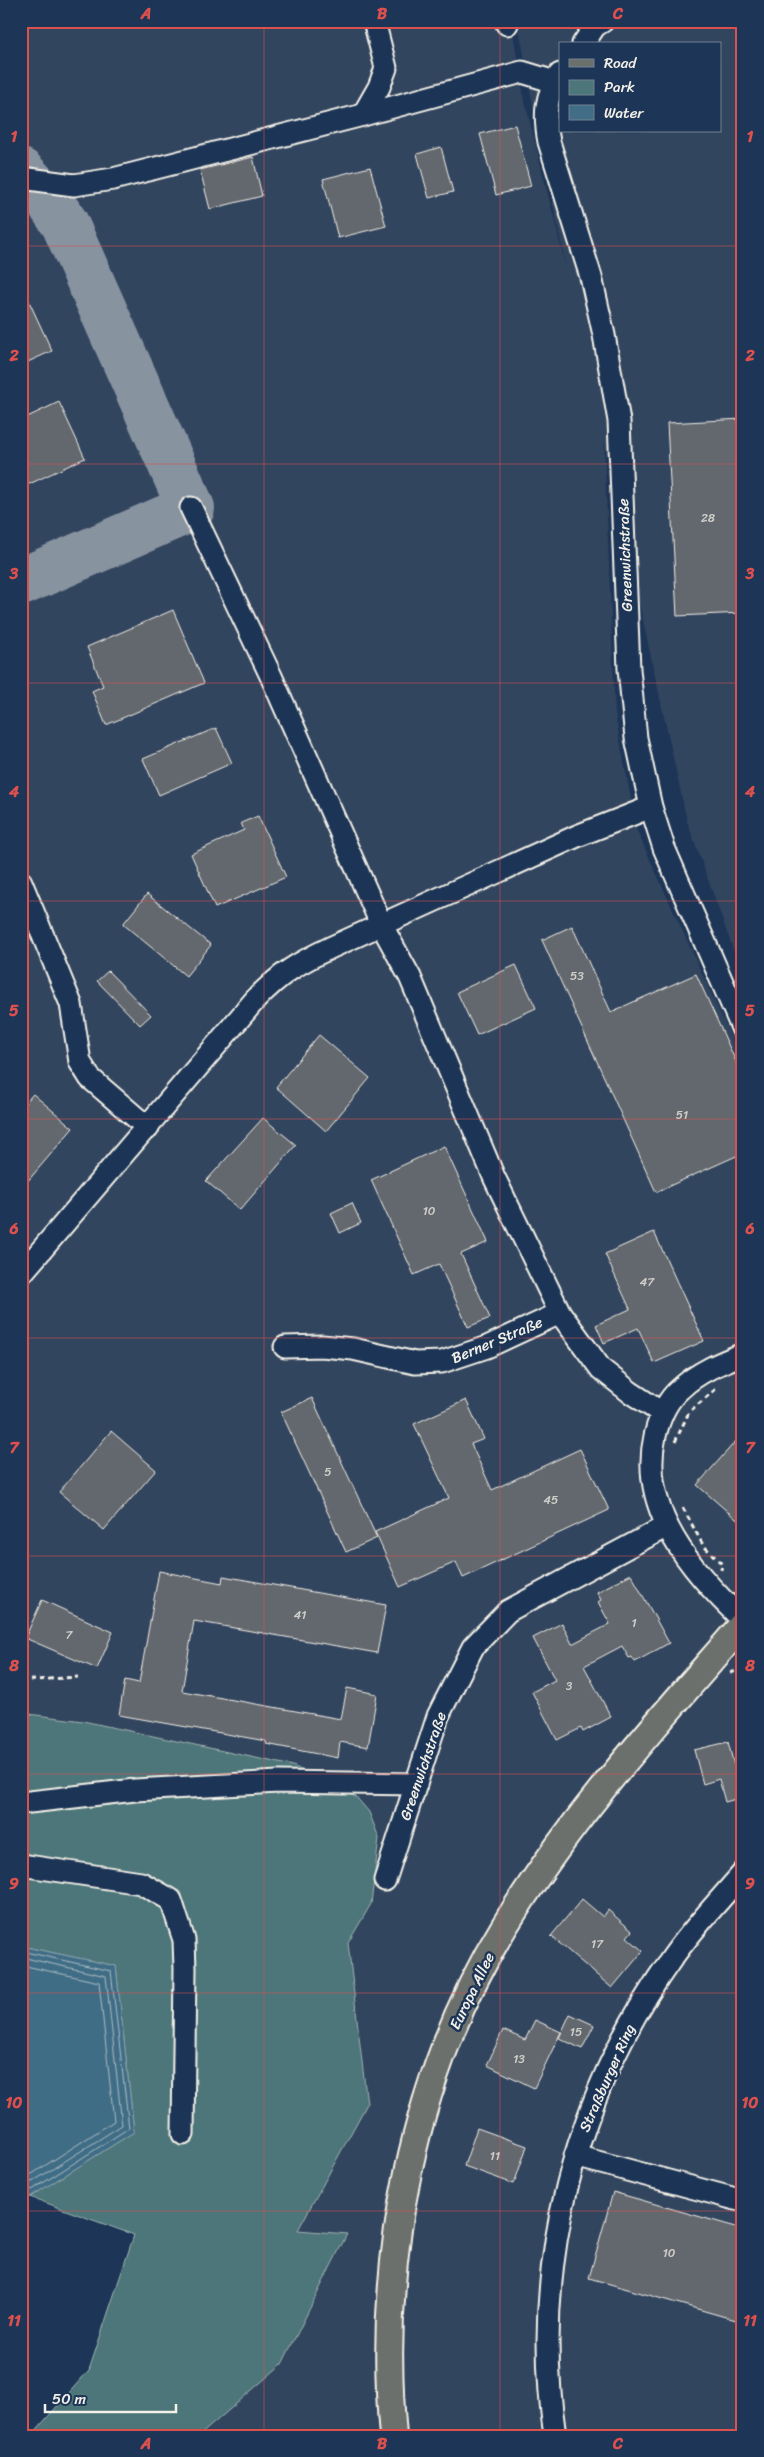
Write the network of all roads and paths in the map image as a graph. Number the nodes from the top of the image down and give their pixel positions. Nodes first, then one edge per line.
1 (374, 21) edge
2 (598, 23) edge
3 (584, 42) edge
4 (557, 78) edge
5 (363, 115) junction
6 (21, 180) edge
7 (191, 508) dead end
8 (651, 807) junction
9 (21, 882) edge
10 (382, 926) junction
11 (743, 1030) edge
12 (148, 1128) junction
13 (21, 1274) edge
14 (560, 1313) junction
15 (285, 1347) dead end
16 (743, 1354) edge
17 (723, 1384) dead end
18 (662, 1412) junction
19 (674, 1444) dead end
20 (679, 1500) dead end
21 (667, 1526) junction
22 (708, 1587) junction
23 (743, 1620) edge
24 (743, 1624) edge
25 (743, 1668) edge
26 (726, 1676) dead end
27 (78, 1677) dead end
28 (21, 1681) edge
29 (416, 1784) junction
30 (21, 1803) edge
31 (21, 1865) edge
32 (743, 1873) edge
33 (385, 1880) dead end
34 (183, 2134) dead end
35 (575, 2156) junction
36 (743, 2201) edge
37 (314, 2431) dead end
38 (302, 2436) edge
39 (393, 2436) edge
40 (555, 2436) edge

1 - 5 street
2 - 3 street
4 - 5 street
4 - 8 street, Greenwichstraße
5 - 6 street
7 - 10 street, Berner Straße
8 - 10 street
8 - 11 street, Greenwichstraße
9 - 12 street
10 - 12 street
10 - 14 street, Berner Straße
12 - 13 street
14 - 15 street, Berner Straße
14 - 18 street, Berner Straße
16 - 18 street
17 - 19 path
18 - 21 street
20 - 22 path
21 - 22 street
21 - 29 street, Greenwichstraße
22 - 23 street
24 - 39 main road, Europa Allee
25 - 26 path
27 - 28 path
29 - 30 street
29 - 33 street, Greenwichstraße
31 - 34 street
32 - 35 street, Straßburger Ring
35 - 36 street
35 - 40 street, Straßburger Ring
37 - 38 path

